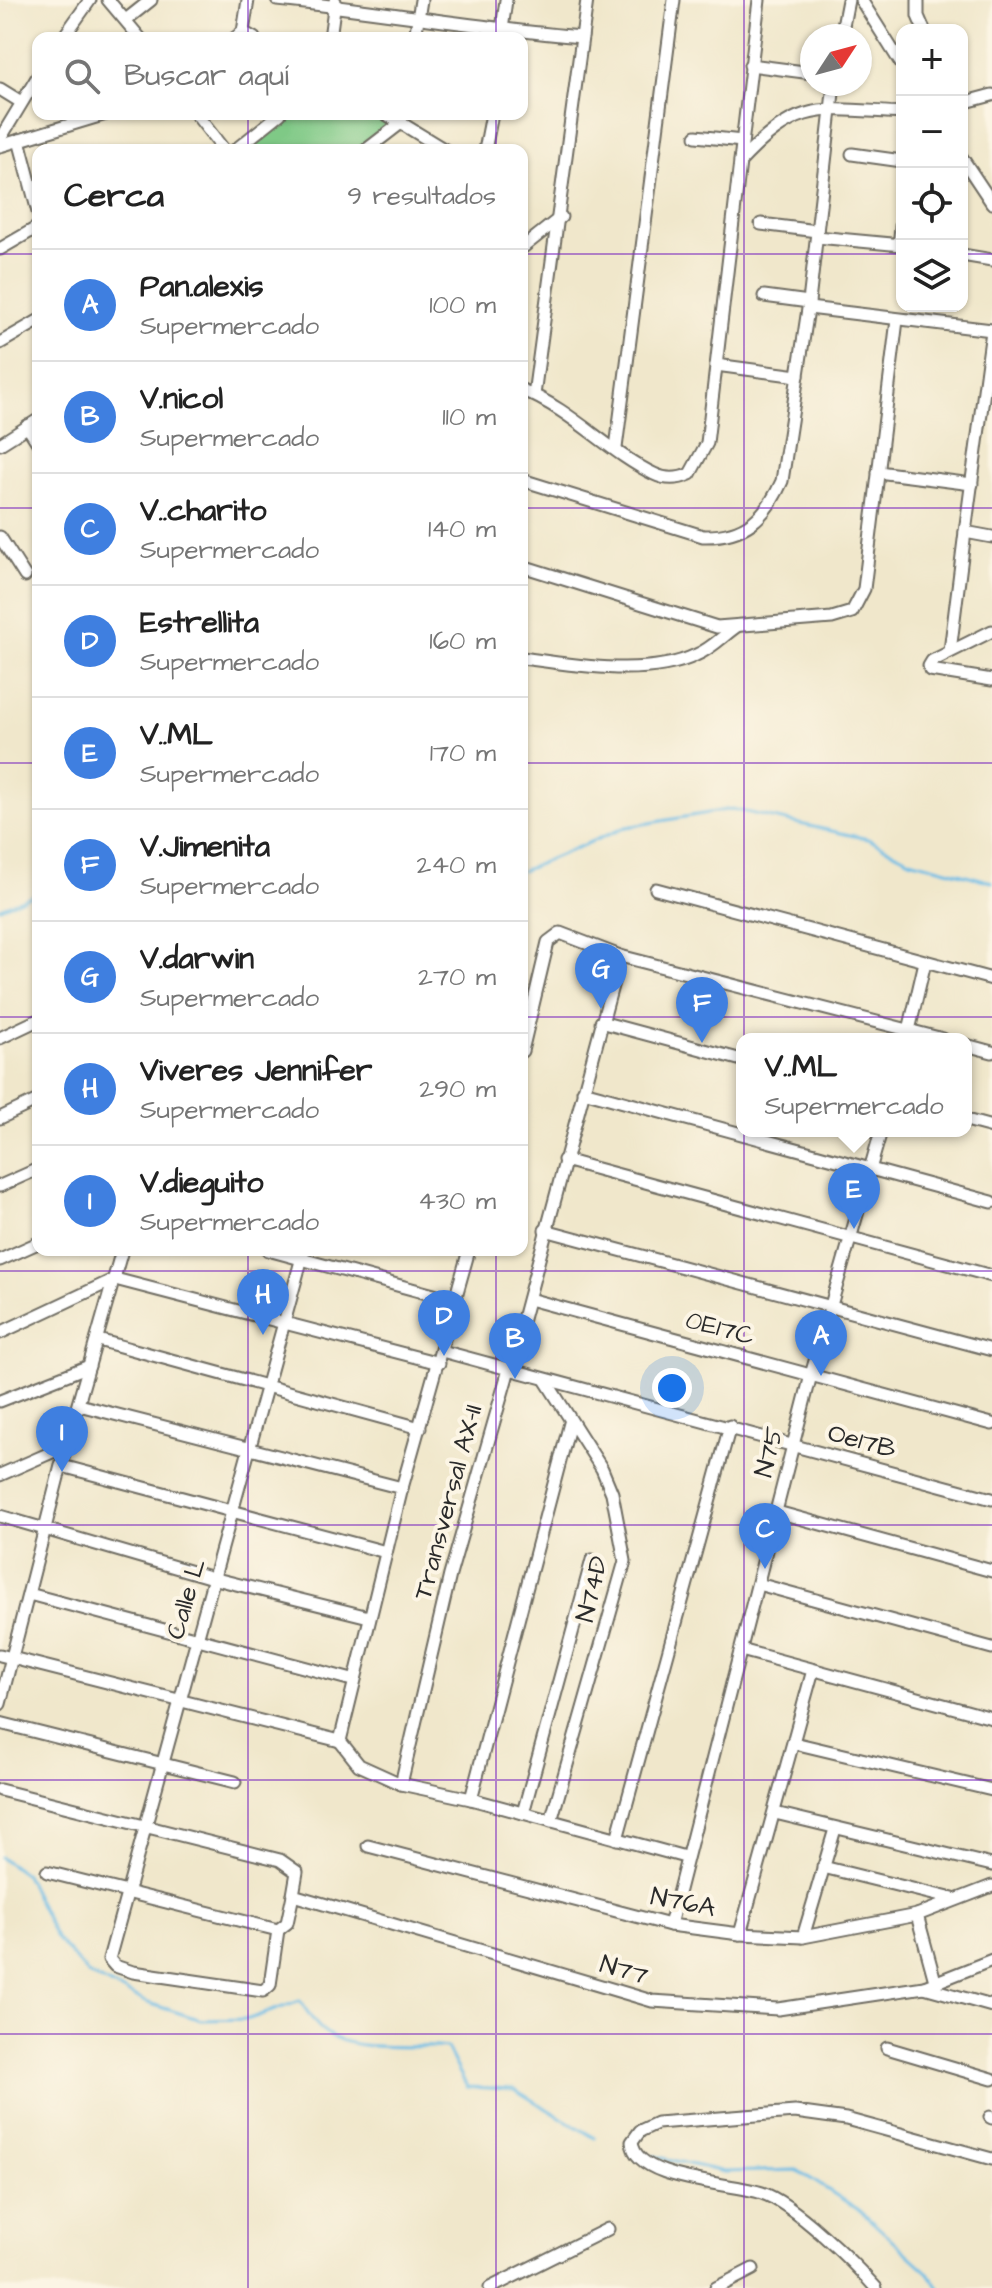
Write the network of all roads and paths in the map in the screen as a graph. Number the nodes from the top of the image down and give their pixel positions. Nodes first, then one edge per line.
1 (90, 0) edge
2 (108, 0) edge
3 (151, 0) edge
4 (248, 0) edge
5 (277, 0) edge
6 (421, 0) edge
7 (506, 0) edge
8 (587, 0) edge
9 (674, 0) edge
10 (759, 0) edge
11 (848, 0) edge
12 (861, 0) edge
13 (918, 0) edge
14 (335, 3) edge
15 (418, 16) junction
16 (127, 19) junction
17 (843, 24) edge
18 (921, 24) edge
19 (67, 32) edge
20 (136, 32) edge
21 (244, 32) edge
22 (331, 32) edge
23 (416, 32) edge
24 (493, 32) edge
25 (502, 32) edge
26 (528, 35) edge
27 (582, 37) junction
28 (896, 55) edge
29 (750, 65) junction
30 (800, 71) edge
31 (32, 85) edge
32 (0, 89) edge
33 (992, 95) edge
34 (834, 96) edge
35 (968, 101) edge
36 (21, 102) junction
37 (833, 110) junction
38 (896, 113) edge
39 (86, 120) edge
40 (201, 120) edge
41 (272, 120) edge
42 (400, 120) edge
43 (405, 120) edge
44 (491, 120) edge
45 (696, 136) dead end
46 (0, 139) edge
47 (19, 140) junction
48 (742, 141) junction
49 (219, 144) edge
50 (242, 144) edge
51 (373, 144) edge
52 (437, 144) edge
53 (486, 144) edge
54 (0, 146) edge
55 (852, 154) dead end
56 (896, 160) edge
57 (740, 162) junction
58 (968, 167) edge
59 (32, 189) edge
60 (992, 203) edge
61 (561, 217) junction
62 (761, 224) dead end
63 (32, 230) edge
64 (817, 234) junction
65 (528, 243) edge
66 (896, 244) edge
67 (0, 249) edge
68 (968, 256) edge
69 (992, 260) edge
70 (764, 296) dead end
71 (809, 305) junction
72 (897, 320) junction
73 (32, 324) edge
74 (992, 331) edge
75 (0, 343) edge
76 (716, 365) junction
77 (798, 376) junction
78 (528, 392) edge
79 (534, 395) junction
80 (32, 424) edge
81 (0, 444) edge
82 (616, 448) junction
83 (878, 472) junction
84 (528, 482) edge
85 (972, 484) junction
86 (965, 532) junction
87 (0, 537) edge
88 (992, 537) edge
89 (528, 568) edge
90 (25, 576) dead end
91 (737, 625) junction
92 (992, 631) edge
93 (950, 651) junction
94 (528, 659) edge
95 (992, 680) edge
96 (656, 889) dead end
97 (620, 956) junction
98 (925, 962) junction
99 (992, 979) edge
100 (601, 1022) junction
101 (32, 1023) edge
102 (528, 1024) edge
103 (904, 1033) edge
104 (908, 1033) edge
105 (0, 1038) edge
106 (972, 1047) edge
107 (992, 1052) edge
108 (736, 1058) edge
109 (583, 1091) junction
110 (32, 1103) edge
111 (0, 1118) edge
112 (972, 1122) edge
113 (992, 1127) edge
114 (736, 1133) edge
115 (751, 1137) edge
116 (880, 1137) edge
117 (564, 1160) junction
118 (872, 1170) junction
119 (32, 1172) edge
120 (0, 1186) edge
121 (992, 1202) edge
122 (545, 1230) junction
123 (850, 1236) junction
124 (32, 1246) edge
125 (121, 1256) edge
126 (303, 1256) edge
127 (306, 1256) edge
128 (467, 1256) edge
129 (0, 1260) edge
130 (992, 1276) edge
131 (115, 1279) junction
132 (529, 1299) junction
133 (456, 1301) junction
134 (830, 1305) junction
135 (282, 1323) junction
136 (0, 1333) edge
137 (98, 1340) junction
138 (992, 1350) edge
139 (441, 1357) junction
140 (89, 1366) junction
141 (507, 1367) junction
142 (811, 1375) junction
143 (546, 1381) junction
144 (266, 1385) junction
145 (0, 1401) edge
146 (79, 1405) junction
147 (570, 1423) junction
148 (992, 1424) edge
149 (730, 1426) junction
150 (420, 1428) junction
151 (793, 1445) junction
152 (66, 1446) junction
153 (248, 1450) junction
154 (62, 1466) junction
155 (0, 1475) edge
156 (402, 1488) junction
157 (992, 1499) edge
158 (232, 1512) junction
159 (777, 1512) junction
160 (0, 1516) edge
161 (47, 1531) junction
162 (386, 1552) junction
163 (592, 1560) dead end
164 (992, 1571) edge
165 (216, 1579) junction
166 (758, 1584) junction
167 (29, 1594) junction
168 (369, 1617) junction
169 (198, 1638) junction
170 (992, 1648) edge
171 (741, 1650) junction
172 (6, 1657) edge
173 (813, 1670) junction
174 (352, 1680) junction
175 (180, 1700) junction
176 (0, 1704) edge
177 (992, 1718) edge
178 (0, 1723) edge
179 (340, 1741) junction
180 (794, 1743) junction
181 (164, 1765) junction
182 (235, 1782) dead end
183 (401, 1784) junction
184 (0, 1790) edge
185 (992, 1790) edge
186 (471, 1799) junction
187 (523, 1813) junction
188 (775, 1813) junction
189 (551, 1821) junction
190 (148, 1829) junction
191 (835, 1829) junction
192 (617, 1839) junction
193 (368, 1846) dead end
194 (685, 1857) junction
195 (992, 1865) edge
196 (823, 1867) junction
197 (47, 1872) dead end
198 (992, 1886) edge
199 (125, 1891) junction
200 (293, 1895) junction
201 (953, 1899) junction
202 (917, 1915) junction
203 (670, 1925) junction
204 (278, 1930) junction
205 (740, 1934) junction
206 (803, 1937) junction
207 (992, 1960) edge
208 (929, 1984) junction
209 (992, 2006) edge
210 (887, 2048) dead end
211 (992, 2079) edge
212 (992, 2159) edge
213 (608, 2229) dead end
214 (753, 2269) dead end
215 (490, 2288) edge
216 (716, 2288) edge
217 (876, 2288) edge

1 - 19 street
2 - 16 street
3 - 16 street
4 - 21 street
5 - 14 street
6 - 15 street
7 - 25 street
8 - 27 street
9 - 82 street
10 - 29 street
11 - 17 street
12 - 28 street
13 - 18 street
14 - 15 street
14 - 22 street
15 - 23 street
15 - 24 street
16 - 20 street
26 - 27 street
27 - 61 street
29 - 30 street
29 - 48 street
31 - 36 street
32 - 36 street
33 - 35 street
34 - 37 street
36 - 46 street
37 - 38 street
37 - 57 street
37 - 64 street
39 - 47 street
40 - 49 street
41 - 50 street
42 - 51 street
43 - 52 street
44 - 53 street
45 - 48 street
47 - 54 street
47 - 59 street
48 - 57 street
55 - 56 street
57 - 76 street
58 - 60 street
61 - 65 street
61 - 79 street
62 - 64 street
63 - 67 street
64 - 66 street
64 - 71 street
68 - 69 street
70 - 71 street
71 - 72 street
71 - 77 street
72 - 74 street
72 - 83 street
73 - 75 street
74 - 85 street
76 - 77 street
76 - 82 street
77 - 84 street
78 - 79 street
79 - 82 street
80 - 81 street
83 - 85 street
83 - 91 street
85 - 86 street
86 - 88 street
86 - 93 street
87 - 90 street
89 - 91 street
91 - 94 street
92 - 93 street
93 - 95 street
96 - 98 street
97 - 100 street, Transversal AX-II
97 - 102 street
97 - 103 street
98 - 99 street
98 - 104 street
100 - 108 street
100 - 109 street, Transversal AX-II
101 - 105 street
106 - 107 street
109 - 114 street
109 - 117 street, Transversal AX-II
110 - 111 street
112 - 113 street
115 - 118 street
116 - 118 street, N75
117 - 122 street, Transversal AX-II
117 - 123 street
118 - 121 street
118 - 123 street, N75
119 - 120 street
122 - 132 street, Transversal AX-II
122 - 134 street
123 - 130 street
123 - 134 street, N75
124 - 129 street
125 - 131 street
126 - 135 street, Calle L
127 - 133 street
128 - 133 street
131 - 135 street, Oe17B
131 - 136 street
131 - 137 street
132 - 141 street, Transversal AX-II
132 - 142 street, 0E17C
133 - 139 street
134 - 138 street
134 - 142 street, N75
135 - 139 street, Oe17B
135 - 144 street, Calle L
137 - 140 street
137 - 144 street
139 - 141 street, Oe17B
139 - 150 street
140 - 145 street
140 - 146 street
141 - 143 street, Oe17B
141 - 183 street, Transversal AX-II
142 - 148 street, 0E17C
142 - 151 street, N75
143 - 147 street, N74D
143 - 149 street, Oe17B
144 - 150 street
144 - 153 street, Calle L
146 - 152 street
146 - 153 street
147 - 186 street
147 - 189 street, N74D
149 - 151 street, Oe17B
149 - 192 street, N75
150 - 156 street
151 - 157 street, Oe17B
151 - 159 street, N75
152 - 154 street
152 - 155 street
153 - 156 street
153 - 158 street, Calle L
154 - 158 street
154 - 161 street
156 - 162 street
158 - 162 street
158 - 165 street, Calle L
159 - 164 street
159 - 166 street, N75
160 - 161 street
161 - 165 street
161 - 167 street
162 - 168 street
163 - 187 street
165 - 168 street
165 - 169 street, Calle L
166 - 170 street
166 - 171 street, N75
167 - 169 street
167 - 172 street
168 - 174 street
169 - 174 street
169 - 175 street, Calle L
171 - 173 street
171 - 194 street, N75
172 - 175 street
172 - 176 street
173 - 177 street
173 - 180 street
174 - 179 street
175 - 179 street
175 - 181 street, Calle L
178 - 181 street
179 - 183 street
180 - 185 street
180 - 188 street
181 - 182 street
181 - 190 street, Calle L
183 - 186 street
184 - 190 street
186 - 187 street
187 - 189 street
188 - 191 street
188 - 205 street
189 - 192 street
190 - 199 street, Calle L
190 - 200 street
191 - 195 street
191 - 196 street
192 - 194 street
193 - 203 street, N76A
194 - 203 street, N75
196 - 201 street
196 - 206 street
197 - 199 street
198 - 201 street, N76A
199 - 204 street
199 - 204 street, Calle L
200 - 204 street
200 - 208 street, N77
201 - 202 street, N76A
202 - 206 street, N76A
202 - 208 street
203 - 205 street, N76A
205 - 206 street, N76A
207 - 208 street, N77
208 - 209 street
210 - 211 street
212 - 217 street
213 - 215 street
214 - 216 street

